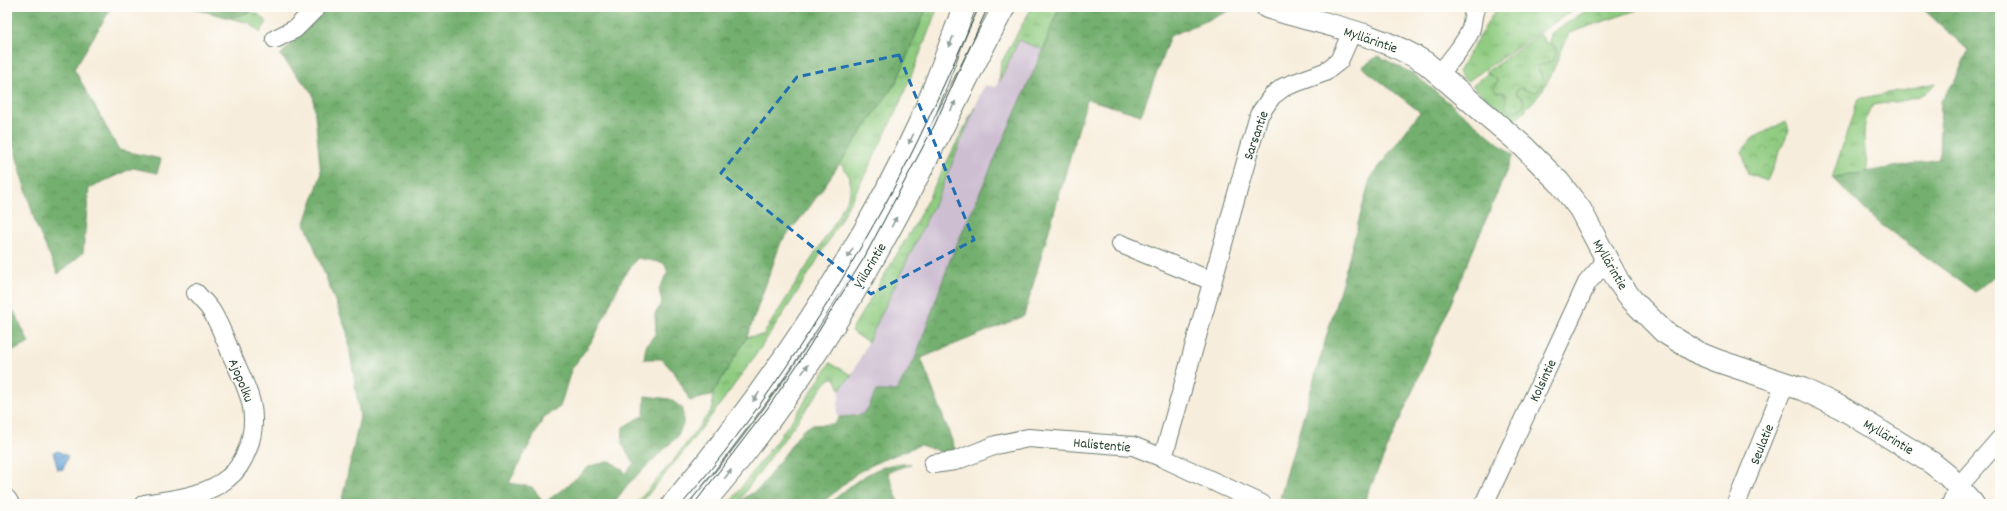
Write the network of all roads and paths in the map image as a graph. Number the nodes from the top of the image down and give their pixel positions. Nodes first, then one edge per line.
1 (317, 7) edge
2 (964, 7) edge
3 (1004, 7) edge
4 (1267, 7) edge
5 (1476, 7) edge
6 (1488, 7) edge
7 (1471, 29) junction
8 (1352, 32) junction
9 (275, 39) dead end
10 (1439, 74) junction
11 (1121, 244) dead end
12 (1606, 261) junction
13 (1212, 281) junction
14 (196, 293) dead end
15 (1785, 383) junction
16 (2000, 439) edge
17 (1163, 458) junction
18 (934, 464) dead end
19 (1955, 495) edge
20 (7, 499) edge
21 (10, 504) edge
22 (144, 504) edge
23 (673, 504) edge
24 (703, 504) edge
25 (1262, 504) edge
26 (1484, 504) edge
27 (1736, 504) edge
28 (1973, 504) edge

1 - 9 street
2 -> 23 main road, Viilarintie
24 -> 3 main road, Viilarintie
4 - 8 main road, Myllärintie
5 - 7 street
6 - 7 street
7 - 10 street
8 - 10 main road, Myllärintie
8 - 13 street, Sarsantie
10 - 12 main road, Myllärintie
11 - 13 street
12 - 15 main road, Myllärintie
12 - 26 street, Kolsintie
13 - 17 street, Sarsantie
14 - 22 street, Ajopolku
15 - 19 main road, Myllärintie
15 - 27 street, Seulatie
16 - 19 street
17 - 18 street, Halistentie
17 - 25 street, Halistentie
19 - 28 main road, Myllärintie
20 - 21 street

